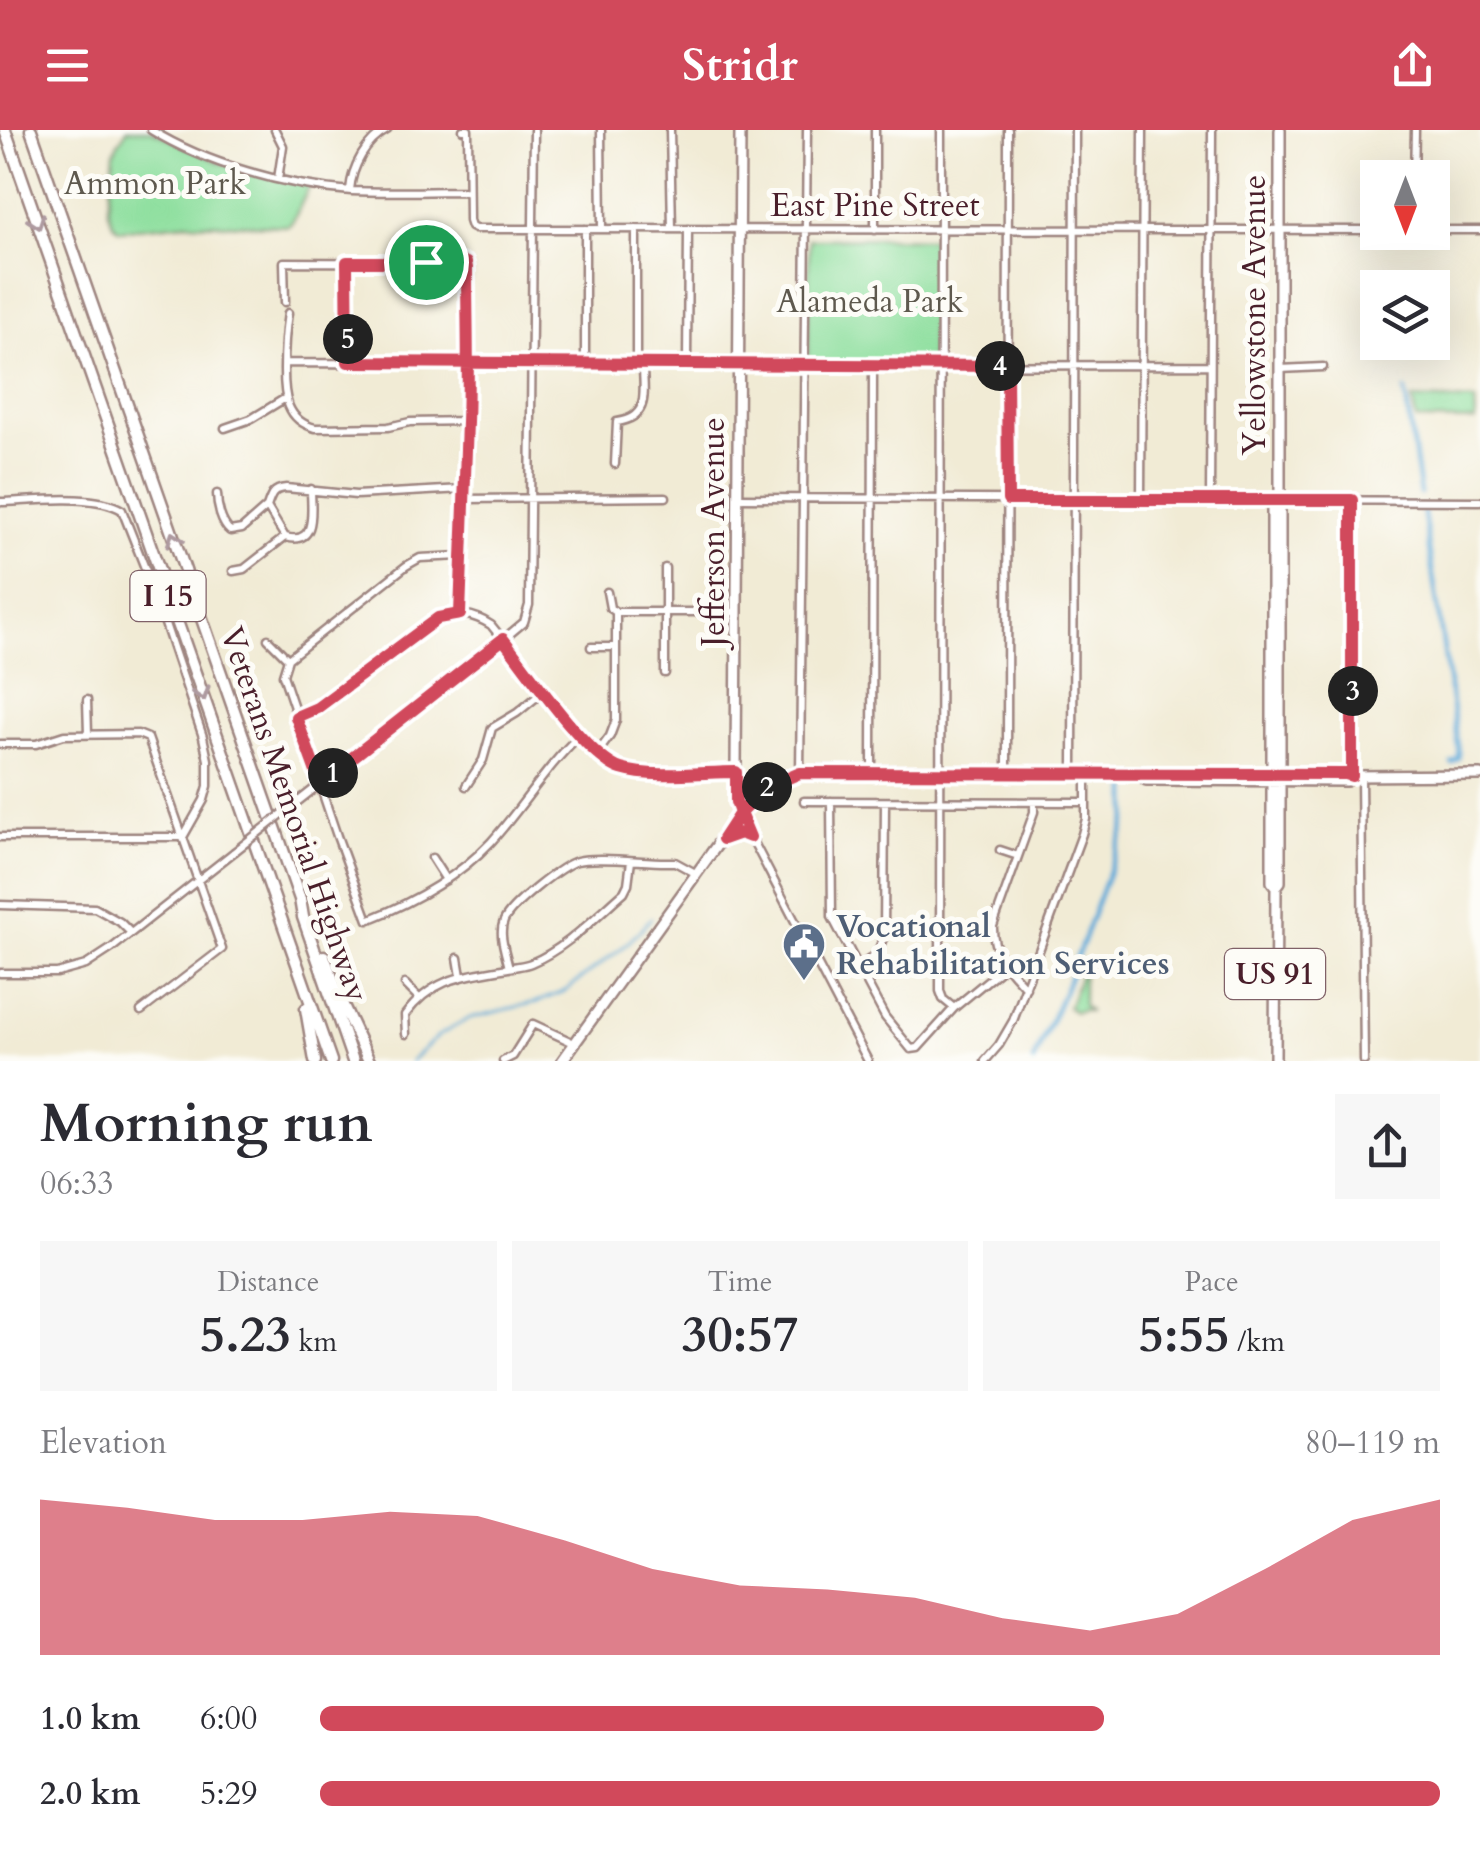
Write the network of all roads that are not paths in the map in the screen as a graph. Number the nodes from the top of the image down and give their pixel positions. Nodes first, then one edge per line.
1 (4, 130) edge
2 (31, 130) edge
3 (151, 130) edge
4 (276, 130) edge
5 (387, 130) edge
6 (466, 130) edge
7 (534, 130) edge
8 (601, 130) edge
9 (670, 130) edge
10 (740, 130) edge
11 (807, 130) edge
12 (875, 130) edge
13 (941, 130) edge
14 (1008, 130) edge
15 (1076, 130) edge
16 (1143, 130) edge
17 (1212, 130) edge
18 (1280, 130) edge
19 (1414, 130) edge
20 (1414, 160) edge
21 (278, 179) junction
22 (350, 190) junction
23 (468, 191) junction
24 (534, 228) junction
25 (585, 229) junction
26 (602, 229) junction
27 (636, 229) junction
28 (672, 229) junction
29 (688, 229) junction
30 (739, 230) junction
31 (806, 230) junction
32 (874, 230) junction
33 (940, 230) junction
34 (1008, 230) junction
35 (1280, 230) junction
36 (1360, 230) edge
37 (1450, 230) edge
38 (1480, 230) edge
39 (1075, 231) junction
40 (1143, 231) junction
41 (1211, 231) junction
42 (347, 262) junction
43 (285, 302) dead end
44 (288, 312) dead end
45 (348, 362) junction
46 (284, 363) junction
47 (468, 364) junction
48 (533, 364) junction
49 (585, 365) junction
50 (640, 365) junction
51 (688, 365) junction
52 (739, 365) junction
53 (806, 365) junction
54 (1210, 365) junction
55 (873, 366) junction
56 (940, 366) junction
57 (1007, 366) junction
58 (1075, 366) junction
59 (1142, 366) junction
60 (1324, 367) dead end
61 (1279, 369) junction
62 (284, 399) junction
63 (467, 421) junction
64 (225, 428) dead end
65 (614, 464) dead end
66 (311, 489) junction
67 (463, 489) junction
68 (217, 494) dead end
69 (532, 497) junction
70 (666, 497) dead end
71 (739, 498) junction
72 (463, 499) junction
73 (804, 499) junction
74 (872, 500) junction
75 (941, 500) junction
76 (1008, 500) junction
77 (1074, 500) junction
78 (1141, 500) junction
79 (1210, 500) junction
80 (1278, 500) junction
81 (1352, 500) junction
82 (1480, 501) edge
83 (0, 502) edge
84 (267, 507) junction
85 (285, 536) junction
86 (461, 556) junction
87 (665, 568) dead end
88 (234, 571) dead end
89 (607, 592) dead end
90 (616, 612) junction
91 (665, 612) junction
92 (738, 612) junction
93 (460, 614) junction
94 (268, 638) dead end
95 (503, 639) junction
96 (591, 647) dead end
97 (615, 647) junction
98 (288, 659) junction
99 (665, 674) dead end
100 (544, 691) junction
101 (88, 700) dead end
102 (296, 717) junction
103 (88, 734) junction
104 (580, 735) junction
105 (0, 744) edge
106 (596, 754) junction
107 (736, 772) junction
108 (872, 772) junction
109 (940, 772) junction
110 (1008, 772) junction
111 (1073, 772) junction
112 (1086, 772) junction
113 (800, 773) junction
114 (1480, 774) edge
115 (1357, 776) junction
116 (1276, 777) junction
117 (320, 783) junction
118 (466, 786) dead end
119 (765, 788) junction
120 (804, 801) dead end
121 (831, 802) junction
122 (885, 802) junction
123 (939, 802) junction
124 (1086, 802) junction
125 (1034, 803) junction
126 (740, 813) junction
127 (0, 837) edge
128 (183, 837) junction
129 (750, 837) junction
130 (723, 839) junction
131 (1000, 850) dead end
132 (1018, 856) junction
133 (432, 858) dead end
134 (632, 861) junction
135 (696, 874) junction
136 (198, 880) junction
137 (446, 880) junction
138 (300, 900) junction
139 (0, 904) edge
140 (130, 933) junction
141 (458, 958) dead end
142 (294, 959) junction
143 (860, 966) junction
144 (1005, 966) junction
145 (509, 968) junction
146 (0, 972) edge
147 (461, 976) junction
148 (405, 984) dead end
149 (1026, 988) junction
150 (418, 998) junction
151 (954, 1008) junction
152 (142, 1011) dead end
153 (406, 1034) dead end
154 (575, 1044) junction
155 (911, 1049) junction
156 (906, 1058) dead end
157 (315, 1061) edge
158 (331, 1061) edge
159 (353, 1061) edge
160 (369, 1061) edge
161 (503, 1061) edge
162 (562, 1061) edge
163 (868, 1061) edge
164 (985, 1061) edge
165 (1275, 1061) edge
166 (1364, 1061) edge

1 -> 142 highway, Veterans Memorial Highway / I 15
138 -> 2 highway, Veterans Memorial Highway / I 15
3 - 21 street
4 - 21 street
5 - 22 street
6 - 23 street
7 - 24 street
8 - 26 street
9 - 28 street
10 - 30 main road, Jefferson Avenue
11 - 31 street
12 - 32 street
13 - 33 street
14 - 34 street
15 - 39 street
16 - 40 street
17 - 41 street
18 - 35 main road, Yellowstone Avenue
19 - 20 street
21 - 22 street
22 - 23 street
23 - 24 street, East Pine Street
24 - 25 street, East Pine Street
24 - 48 street
25 - 26 street, East Pine Street
25 - 49 street
26 - 27 street, East Pine Street
27 - 28 street, East Pine Street
27 - 50 street
28 - 29 street, East Pine Street
29 - 30 street, East Pine Street
29 - 51 street
30 - 31 street, East Pine Street
30 - 52 main road, Jefferson Avenue
31 - 32 street, East Pine Street
31 - 53 street
32 - 33 street, East Pine Street
33 - 34 street, East Pine Street
33 - 56 street
34 - 39 street, East Pine Street
34 - 57 street
35 - 36 street, East Pine Street
35 - 41 street, East Pine Street
35 - 61 main road, Yellowstone Avenue
37 - 38 street
39 - 40 street, East Pine Street
39 - 58 street
40 - 41 street, East Pine Street
40 - 59 street
41 - 54 street
42 - 43 street
42 - 45 street
42 - 47 street
44 - 46 street
45 - 46 street
45 - 47 street
46 - 62 street
47 - 48 street
47 - 63 street
48 - 49 street
48 - 69 street
49 - 50 street
50 - 51 street
50 - 65 street
51 - 52 street
52 - 53 street
52 - 71 main road, Jefferson Avenue
53 - 55 street
53 - 73 street
54 - 59 street
54 - 79 street
55 - 56 street
55 - 74 street
56 - 57 street
56 - 75 street
57 - 58 street
57 - 76 street
58 - 59 street
58 - 77 street
59 - 78 street
60 - 61 street
61 - 80 main road, Yellowstone Avenue
62 - 63 street
62 - 64 street
63 - 67 street
66 - 67 street
66 - 84 street
66 - 85 street
67 - 72 street
68 - 84 street
69 - 70 street
69 - 72 street
69 - 95 street
71 - 73 street
71 - 92 main road, Jefferson Avenue
72 - 86 street
73 - 74 street
73 - 113 street
74 - 75 street
74 - 108 street
75 - 76 street
75 - 109 street
76 - 77 street
76 - 110 street
77 - 78 street
77 - 111 street
78 - 79 street
79 - 80 street
80 - 81 street
80 - 116 main road, Yellowstone Avenue
81 - 82 street
81 - 115 street
83 - 128 street
84 - 85 street
85 - 88 street
86 - 93 street
86 - 98 street
87 - 91 street
89 - 90 street
90 - 91 street
90 - 97 street
91 - 92 street
91 - 99 street
92 - 107 main road, Jefferson Avenue
93 - 95 street
93 - 102 street
94 - 98 street
95 - 100 street
95 - 117 street
96 - 97 street
97 - 106 street
98 - 102 street
100 - 104 street
100 - 118 street
101 - 103 street
102 - 117 street
103 - 105 street
103 - 128 street
104 - 106 street
104 - 137 street
106 - 107 street
107 - 119 main road
107 - 126 main road, Jefferson Avenue
108 - 109 main road
108 - 113 main road
109 - 110 main road
109 - 123 street
110 - 111 main road
111 - 112 main road
112 - 116 main road
112 - 124 street
113 - 119 main road
114 - 115 main road
115 - 116 main road
115 - 166 street
116 - 165 main road, Yellowstone Avenue / US 91
117 - 136 street, bridge
117 - 137 street
119 - 126 main road
120 - 121 street
121 - 122 street
121 - 143 street
122 - 123 street
122 - 143 street
123 - 125 street
123 - 151 street
124 - 125 street
124 - 149 street
125 - 132 street
126 - 129 street
126 - 130 main road
127 - 128 street
128 - 136 street
129 - 130 main road
129 - 163 street
130 - 135 main road
131 - 132 street
132 - 144 street
133 - 137 street
134 - 135 street
134 - 145 street
134 - 145 street
135 - 154 main road
136 - 140 street
136 - 152 street
138 - 159 highway, Veterans Memorial Highway / I 15
138 - 160 highway
139 - 140 street
140 - 146 street
141 - 147 street
142 - 157 highway
142 - 158 highway, Veterans Memorial Highway / I 15
143 - 155 street
144 - 149 street
144 - 151 street
145 - 147 street
147 - 150 street
148 - 150 street
149 - 164 street
150 - 153 street
151 - 155 street
154 - 161 street
154 - 162 main road
155 - 156 street

